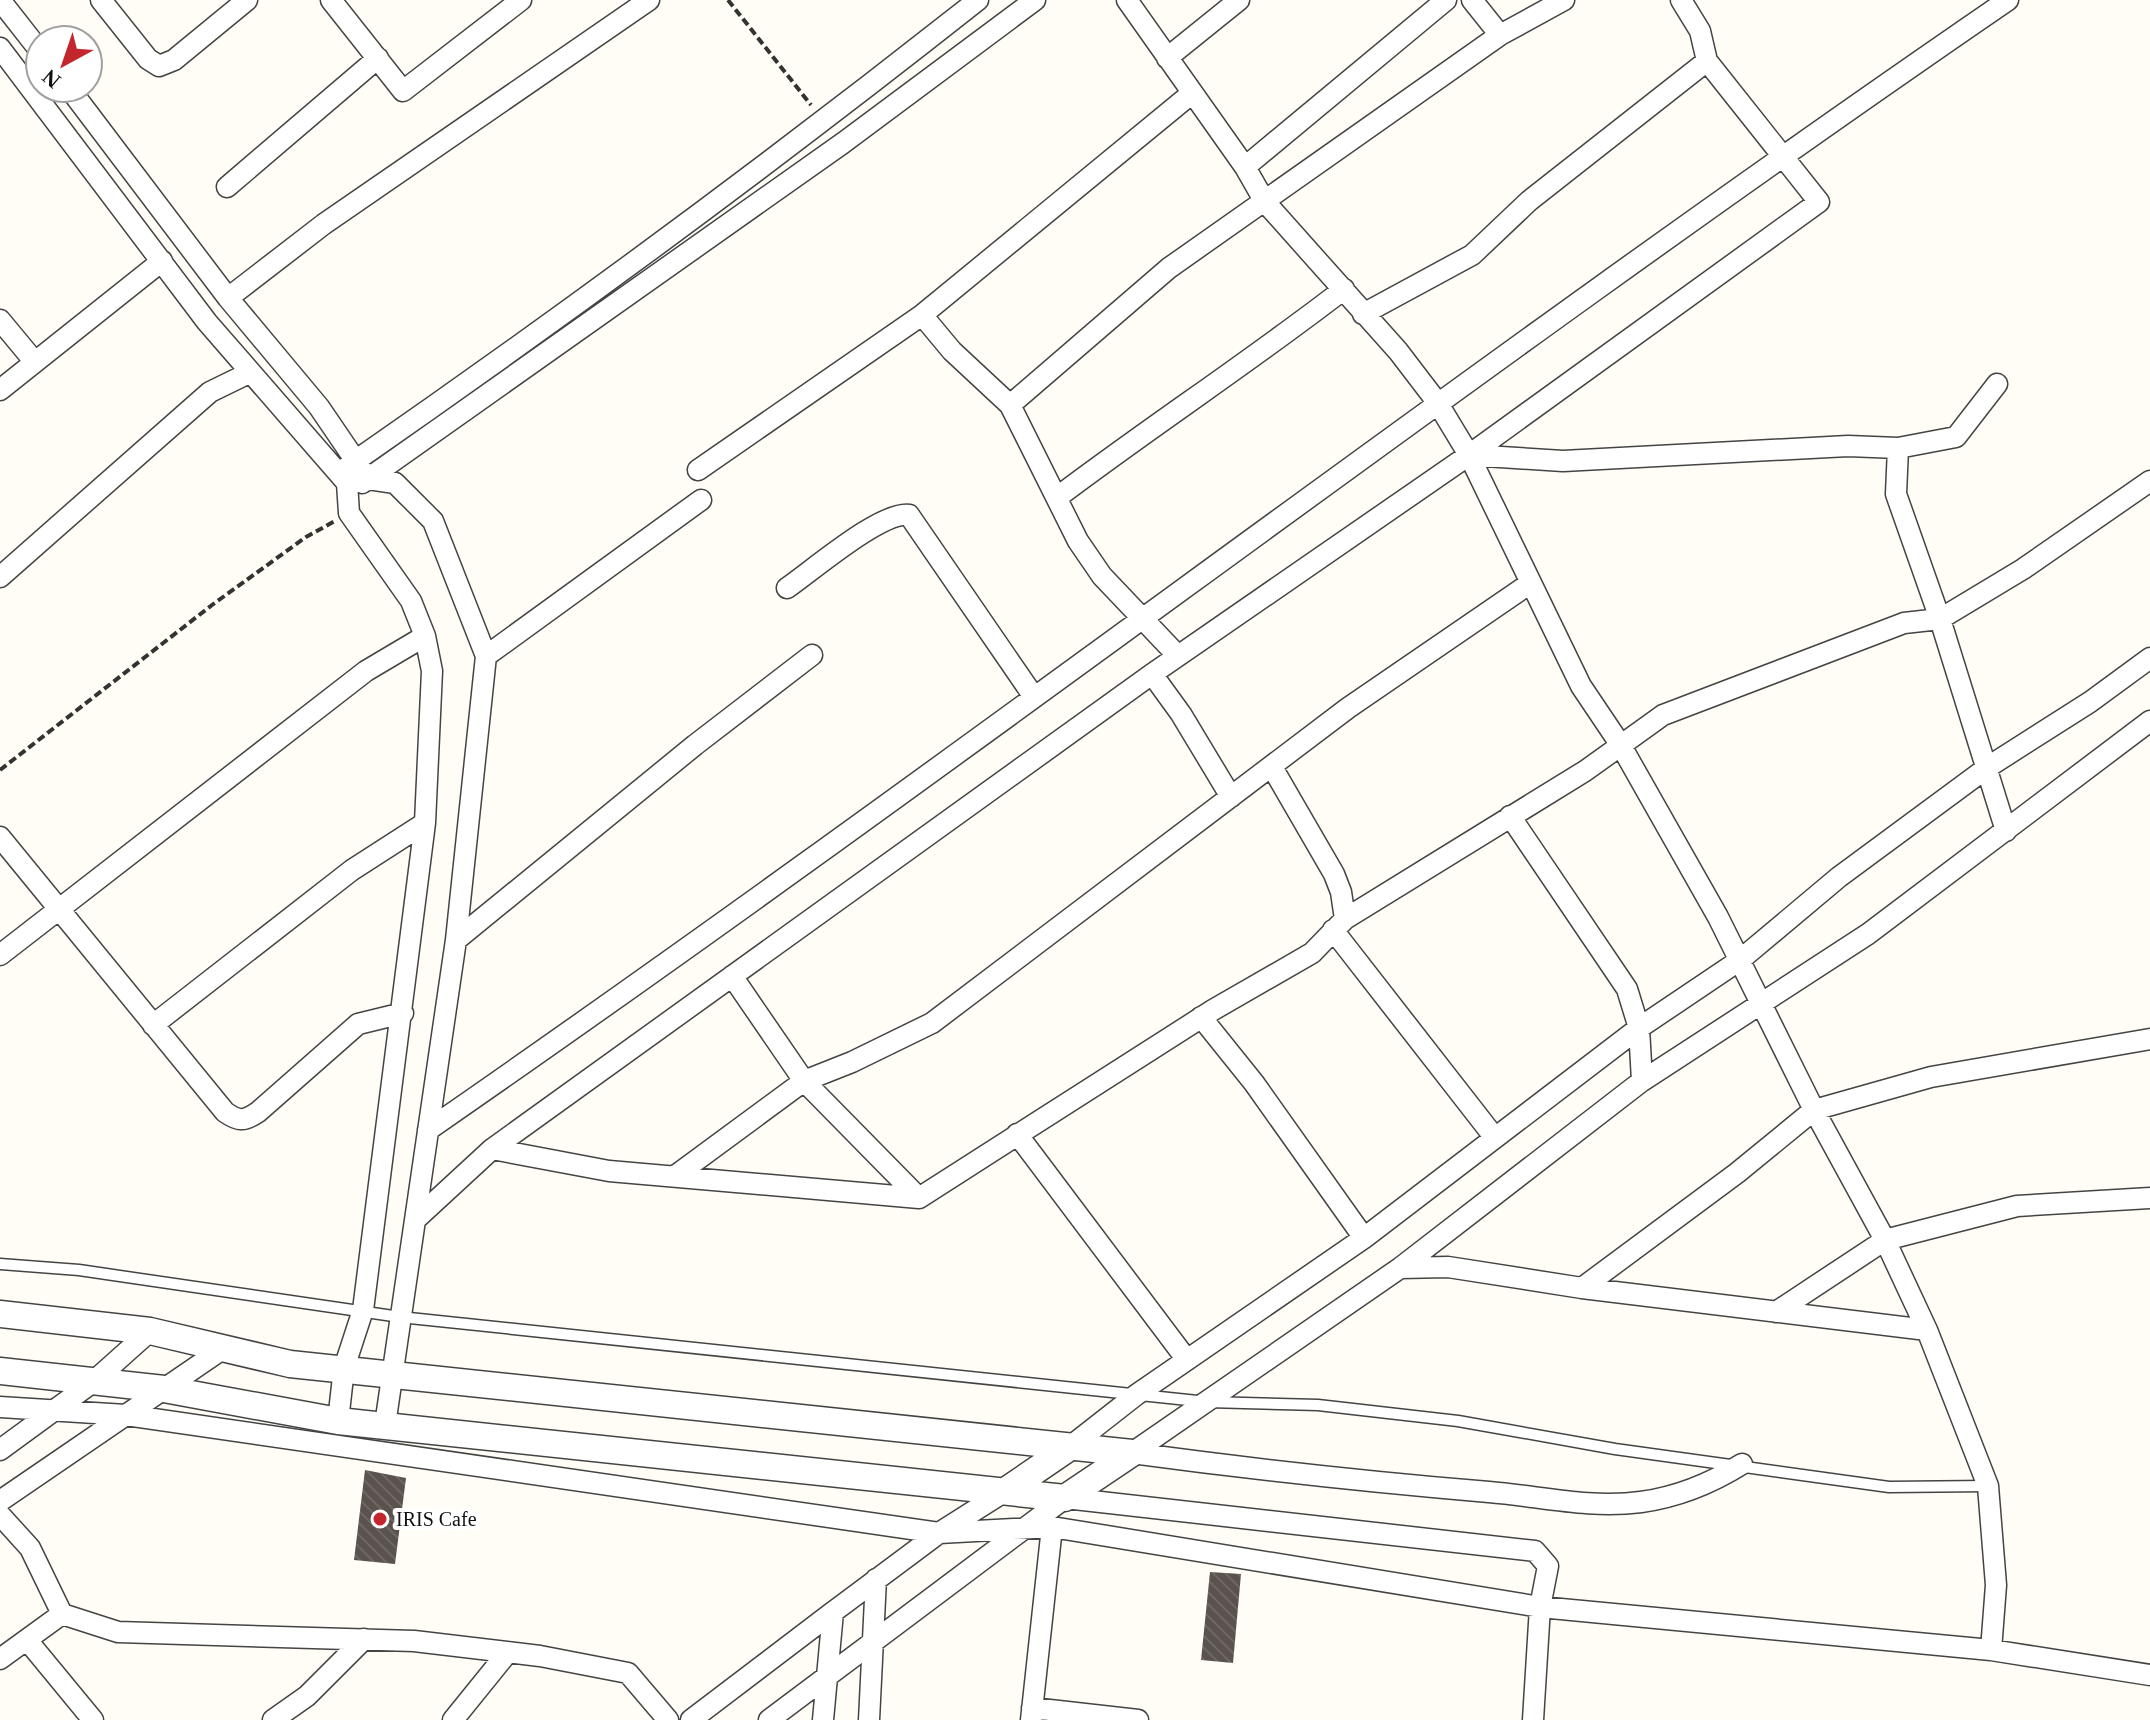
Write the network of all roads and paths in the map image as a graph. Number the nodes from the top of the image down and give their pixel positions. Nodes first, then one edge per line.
1 (0, 0) edge
2 (101, 0) edge
3 (247, 0) edge
4 (331, 0) edge
5 (521, 0) edge
6 (649, 0) edge
7 (728, 0) edge
8 (978, 0) edge
9 (1035, 0) edge
10 (1127, 0) edge
11 (1239, 0) edge
12 (1446, 0) edge
13 (1472, 0) edge
14 (1564, 0) edge
15 (1681, 0) edge
16 (2008, 0) edge
17 (24, 31) edge
18 (1500, 35) junction
19 (378, 58) junction
20 (1167, 58) junction
21 (1707, 61) junction
22 (4, 62) edge
23 (1191, 94) junction
24 (81, 104) edge
25 (824, 121) junction
26 (1782, 155) junction
27 (1245, 167) junction
28 (227, 187) dead end
29 (1265, 202) junction
30 (162, 261) junction
31 (1344, 289) junction
32 (228, 298) junction
33 (1363, 314) junction
34 (922, 315) junction
35 (0, 320) edge
36 (34, 361) junction
37 (249, 373) junction
38 (1997, 384) dead end
39 (0, 390) edge
40 (1437, 402) junction
41 (1010, 405) junction
42 (1898, 448) junction
43 (1469, 455) junction
44 (358, 460) junction
45 (698, 470) dead end
46 (338, 473) junction
47 (368, 479) junction
48 (2150, 481) edge
49 (348, 492) junction
50 (1059, 496) junction
51 (701, 500) dead end
52 (349, 513) junction
53 (0, 577) edge
54 (1529, 584) junction
55 (787, 588) dead end
56 (1940, 619) junction
57 (1140, 620) junction
58 (425, 636) junction
59 (812, 655) dead end
60 (486, 656) junction
61 (1178, 656) junction
62 (2150, 658) edge
63 (1152, 674) junction
64 (1034, 697) junction
65 (2150, 721) edge
66 (1620, 744) junction
67 (1272, 767) junction
68 (1988, 767) junction
69 (0, 770) edge
70 (1231, 797) junction
71 (1510, 816) junction
72 (425, 823) junction
73 (2006, 831) junction
74 (0, 837) edge
75 (57, 907) junction
76 (1339, 924) junction
77 (456, 940) junction
78 (0, 955) edge
79 (1740, 960) junction
80 (732, 976) junction
81 (1759, 1003) junction
82 (403, 1013) junction
83 (1201, 1017) junction
84 (153, 1025) junction
85 (1639, 1028) junction
86 (2150, 1039) edge
87 (804, 1081) junction
88 (1642, 1081) junction
89 (1814, 1110) junction
90 (428, 1130) junction
91 (1017, 1134) junction
92 (1495, 1138) junction
93 (492, 1149) junction
94 (675, 1176) junction
95 (919, 1198) junction
96 (2150, 1198) edge
97 (415, 1220) junction
98 (1364, 1238) junction
99 (1885, 1240) junction
100 (0, 1264) edge
101 (1400, 1268) junction
102 (1582, 1288) junction
103 (363, 1310) junction
104 (1776, 1312) junction
105 (0, 1314) edge
106 (400, 1317) junction
107 (1927, 1330) junction
108 (150, 1331) junction
109 (221, 1350) junction
110 (1187, 1360) junction
111 (344, 1368) junction
112 (0, 1371) edge
113 (393, 1374) junction
114 (93, 1382) junction
115 (164, 1389) junction
116 (1136, 1395) junction
117 (1207, 1402) junction
118 (0, 1407) edge
119 (51, 1413) junction
120 (126, 1415) junction
121 (338, 1421) junction
122 (385, 1425) junction
123 (1067, 1449) junction
124 (0, 1450) edge
125 (1132, 1453) junction
126 (1742, 1464) junction
127 (1988, 1486) junction
128 (1007, 1490) junction
129 (1065, 1498) junction
130 (0, 1501) edge
131 (0, 1515) edge
132 (1024, 1527) junction
133 (1052, 1527) junction
134 (939, 1533) junction
135 (876, 1579) junction
136 (1540, 1607) junction
137 (833, 1612) junction
138 (62, 1614) junction
139 (364, 1639) junction
140 (27, 1640) junction
141 (875, 1641) junction
142 (1991, 1650) junction
143 (508, 1652) junction
144 (0, 1659) edge
145 (829, 1675) junction
146 (2150, 1675) edge
147 (1031, 1714) edge
148 (88, 1718) edge
149 (273, 1720) edge
150 (453, 1720) edge
151 (668, 1720) edge
152 (691, 1720) edge
153 (769, 1720) edge
154 (823, 1720) edge
155 (869, 1720) edge
156 (1138, 1720) edge
157 (1533, 1720) edge

1 - 17 street
2 - 3 street
4 - 19 street
5 - 19 street
6 - 32 street
7 - 25 path
8 - 25 street
9 - 47 street
10 - 20 street
11 - 20 street
12 - 27 street
13 - 18 street
14 - 18 street
15 - 21 street
16 - 26 street
18 - 29 street
19 - 28 street
20 - 23 street
21 - 26 street
21 - 33 street
22 - 30 street
23 - 27 street
23 - 34 street
24 - 32 street
25 - 44 street
26 - 40 street
26 - 43 street
27 - 29 street
29 - 31 street
29 - 41 street
30 - 36 street
30 - 37 street
31 - 33 street
31 - 50 street
32 - 44 street
33 - 40 street
34 - 41 street
34 - 45 street
35 - 36 street
36 - 39 street
37 - 46 street
37 - 53 street
38 - 42 street
40 - 43 street
40 - 57 street
41 - 50 street
42 - 43 street
42 - 56 street
43 - 54 street
43 - 61 street
44 - 46 street
44 - 47 street
46 - 49 street
47 - 49 street
47 - 60 street
48 - 56 street
49 - 52 street
50 - 57 street
51 - 60 street
52 - 58 street
52 - 69 path
54 - 66 street
54 - 67 street
55 - 64 street
56 - 66 street
56 - 68 street
57 - 61 street
57 - 64 street
58 - 72 street
58 - 75 street
59 - 77 street
60 - 77 street
61 - 63 street
62 - 68 street
63 - 70 street
63 - 80 street
64 - 90 street
65 - 73 street
66 - 71 street
66 - 79 street
67 - 70 street
67 - 76 street
68 - 73 street
68 - 79 street
70 - 87 street
71 - 76 street
71 - 85 street
72 - 82 street
72 - 84 street
73 - 81 street
74 - 75 street
75 - 78 street
75 - 84 street
76 - 83 street
76 - 92 street
77 - 90 street
79 - 81 street
79 - 85 street
80 - 87 street
80 - 93 street
81 - 88 street
81 - 89 street
82 - 84 street
82 - 103 street
83 - 91 street
83 - 98 street
85 - 88 street
85 - 92 street
86 - 89 street
87 - 94 street
87 - 95 street
88 - 101 street
89 - 99 street
89 - 102 street
90 - 97 street
91 - 95 street
91 - 110 street
92 - 98 street
93 - 94 street
93 - 97 street
94 - 95 street
96 - 99 street
97 - 106 street
98 - 110 street
99 - 104 street
99 - 107 street
100 - 103 lane
101 - 102 street
101 - 117 street
102 - 104 street
103 - 106 lane
103 - 111 street
104 - 107 street
105 - 108 street
106 - 113 street
106 - 116 lane
107 - 127 street
108 - 109 street
108 - 114 street
109 - 111 street
109 - 115 street
110 - 116 street
111 - 113 street
111 - 121 street
112 - 114 street
113 - 122 street
113 - 123 street
114 - 115 street
114 - 119 street
115 - 120 street
115 - 121 street
116 - 117 lane
116 - 123 street
117 - 125 street
117 - 126 lane
118 - 119 street
119 - 120 street
119 - 124 street
120 - 130 street
120 - 134 street
121 - 122 street
122 - 128 street
123 - 125 street
123 - 128 street
125 - 126 street
125 - 129 street
126 - 127 lane
127 - 142 street
128 - 129 street
128 - 134 street
129 - 132 street
129 - 136 street
131 - 138 street
132 - 133 street
132 - 134 street
132 - 141 street
133 - 136 street
133 - 147 street
134 - 135 street
135 - 137 street
135 - 141 street
136 - 142 street
136 - 157 street
137 - 145 street
137 - 152 street
138 - 139 street
138 - 140 street
139 - 143 street
139 - 149 street
140 - 144 street
140 - 148 street
141 - 145 street
141 - 155 street
142 - 146 street
143 - 150 street
143 - 151 street
145 - 153 street
145 - 154 street
147 - 156 street

